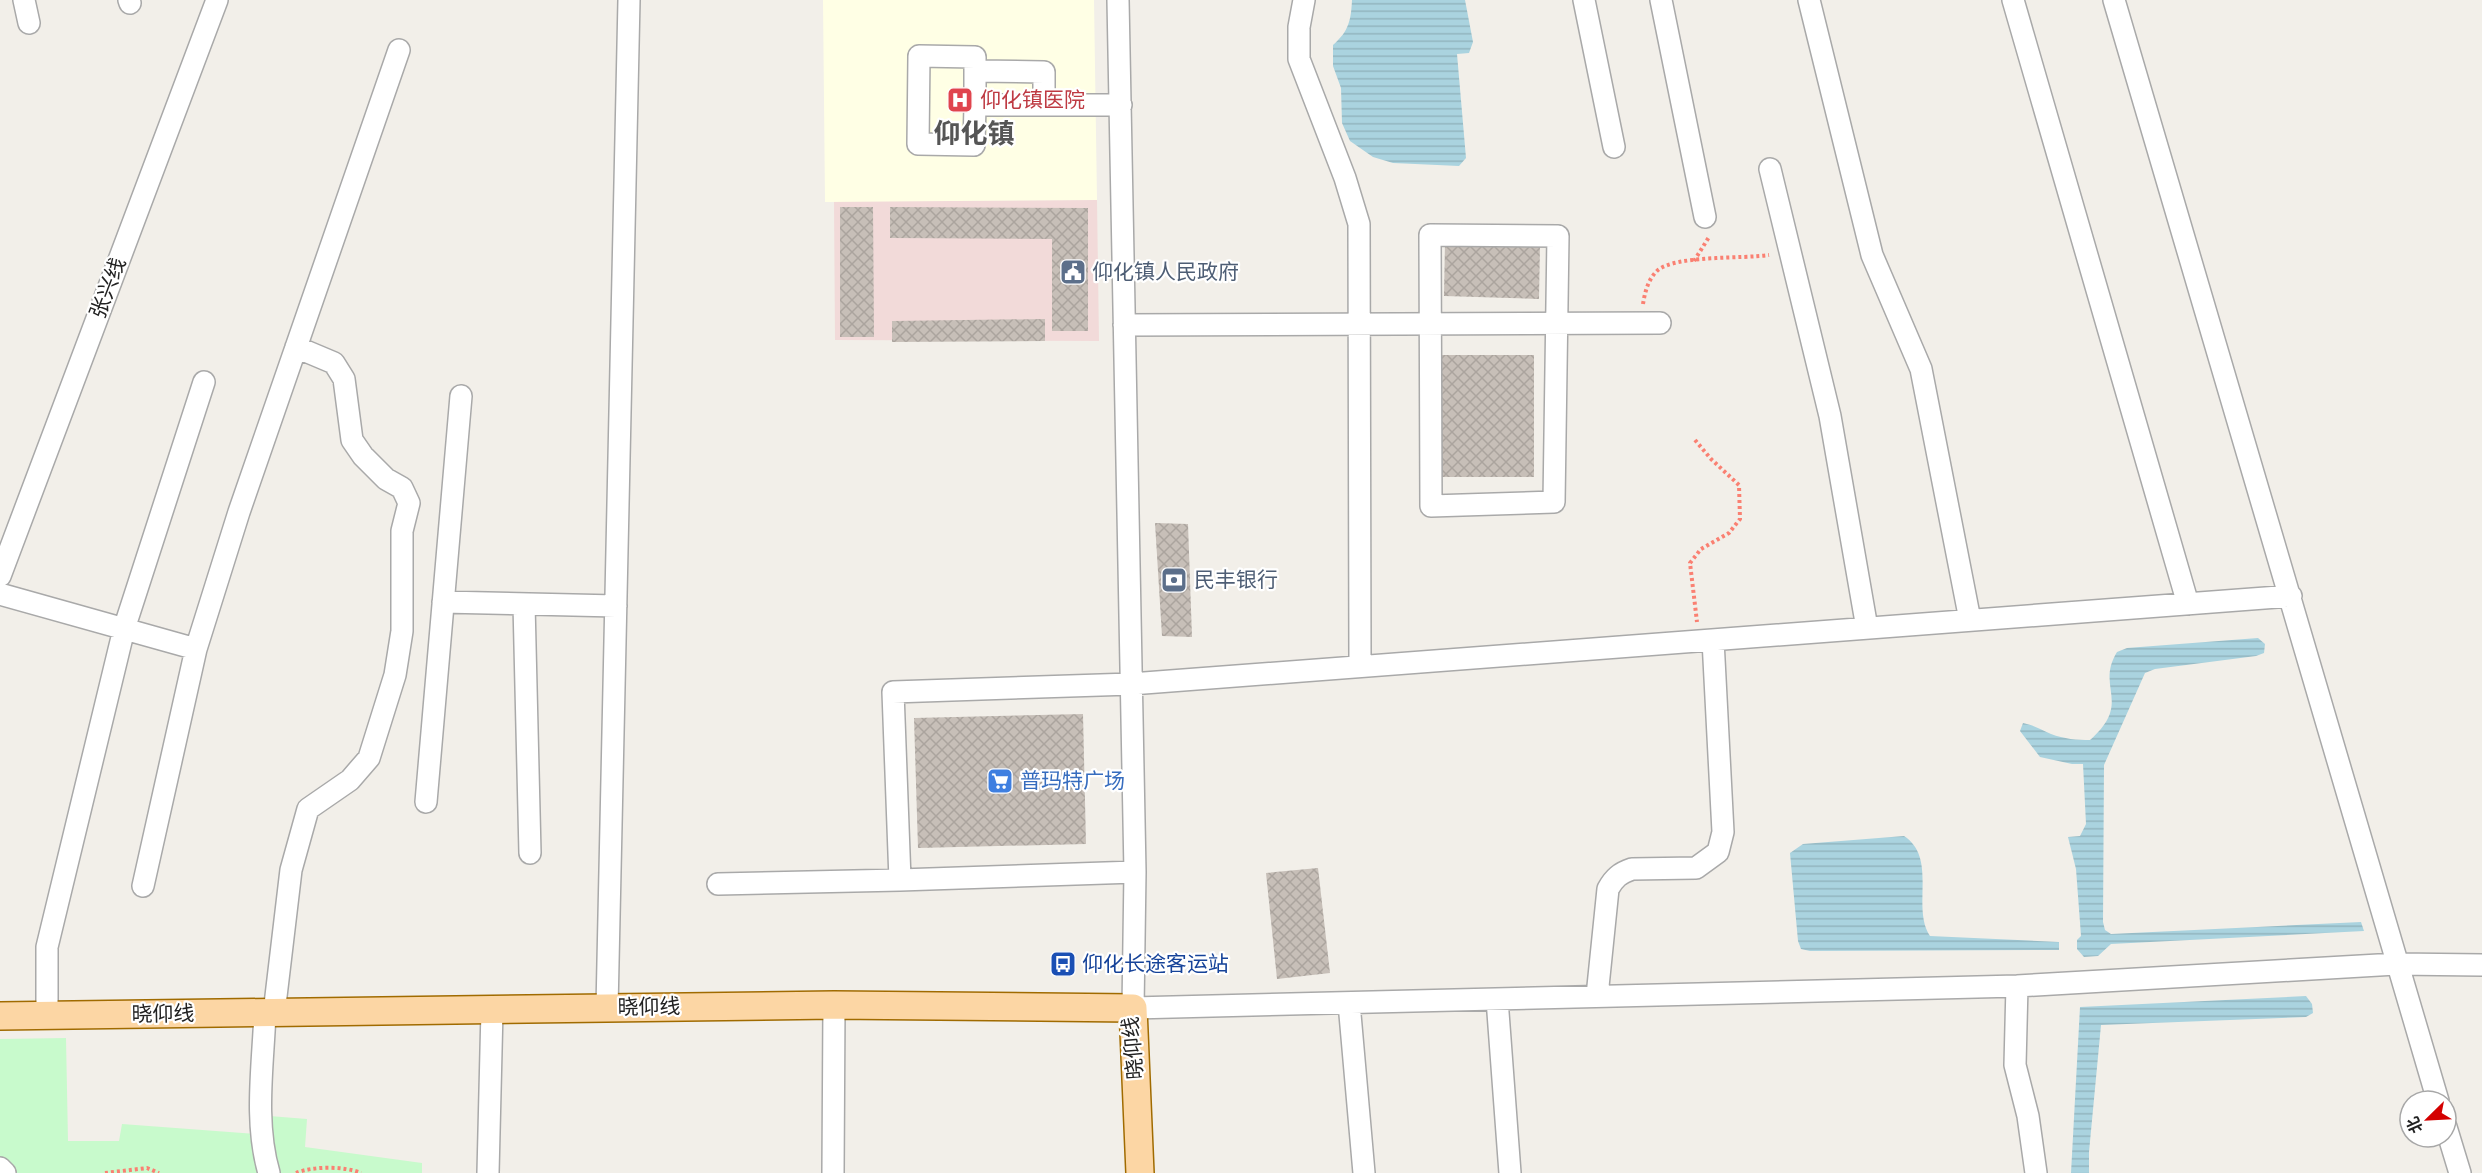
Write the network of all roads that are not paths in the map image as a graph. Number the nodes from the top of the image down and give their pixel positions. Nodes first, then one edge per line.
1 (24, 0) edge
2 (217, 0) edge
3 (629, 0) edge
4 (1118, 0) edge
5 (1304, 0) edge
6 (1584, 0) edge
7 (1661, 0) edge
8 (1809, 0) edge
9 (2013, 0) edge
10 (2114, 0) edge
11 (29, 23) dead end
12 (399, 50) dead end
13 (975, 71) junction
14 (975, 105) junction
15 (1044, 105) junction
16 (1120, 105) junction
17 (1614, 147) dead end
18 (1770, 169) dead end
19 (1705, 217) dead end
20 (1557, 323) junction
21 (1650, 323) road end
22 (1358, 324) junction
23 (1430, 324) junction
24 (1124, 325) junction
25 (296, 347) junction
26 (204, 382) dead end
27 (461, 396) dead end
28 (0, 576) edge
29 (0, 594) edge
30 (2291, 596) junction
31 (443, 602) junction
32 (524, 604) junction
33 (2188, 604) junction
34 (616, 606) junction
35 (1970, 620) junction
36 (1867, 628) junction
37 (124, 629) junction
38 (1706, 640) junction
39 (196, 649) junction
40 (1360, 666) junction
41 (1131, 684) junction
42 (426, 802) dead end
43 (530, 853) dead end
44 (1135, 872) junction
45 (900, 880) junction
46 (718, 884) dead end
47 (143, 886) dead end
48 (2396, 964) junction
49 (2482, 965) edge
50 (2017, 986) junction
51 (1597, 996) junction
52 (1497, 999) junction
53 (1350, 1003) junction
54 (834, 1005) junction
55 (607, 1008) junction
56 (1133, 1008) junction
57 (492, 1010) junction
58 (270, 1013) junction
59 (0, 1016) edge
60 (47, 1016) junction
61 (2434, 1089) edge
62 (2453, 1149) edge
63 (0, 1168) edge
64 (5, 1173) edge
65 (269, 1173) edge
66 (488, 1173) edge
67 (833, 1173) edge
68 (1140, 1173) edge
69 (1364, 1173) edge
70 (1510, 1173) edge
71 (2036, 1173) edge
72 (2460, 1173) edge

1 - 11 street
2 - 28 street, 张兴线
3 - 34 street
4 - 16 street
5 - 22 street
6 - 17 street
7 - 19 street
8 - 35 street
9 - 33 street
10 - 30 street
12 - 25 street
13 - 14 street
13 - 14 street
13 - 15 street
14 - 15 street
15 - 16 street
16 - 24 street
18 - 36 street
20 - 21 street
20 - 23 street
20 - 23 street
20 - 23 street
22 - 23 street
22 - 24 street
22 - 40 street
24 - 41 street
25 - 39 street
25 - 58 street
26 - 37 street
27 - 31 street
29 - 37 street
30 - 33 street
30 - 48 street
31 - 32 street
31 - 42 street
32 - 34 street
32 - 43 street
33 - 35 street
34 - 55 street
35 - 36 street
36 - 38 street
37 - 39 street
37 - 60 street
38 - 40 street
38 - 51 street
39 - 47 street
40 - 41 street
41 - 44 street
41 - 45 street
44 - 45 street
44 - 56 street
45 - 46 street
48 - 49 street
48 - 50 street
48 - 61 street
50 - 51 street
50 - 71 street
51 - 52 street
52 - 53 street
52 - 70 street
53 - 56 street
53 - 69 street
54 - 55 main road, 晓仰线
54 - 56 main road, 晓仰线
54 - 67 street
55 - 57 main road, 晓仰线
56 - 68 main road, 晓仰线
57 - 58 main road, 晓仰线
57 - 66 street
58 - 60 main road, 晓仰线
58 - 65 street
59 - 60 main road, 晓仰线
62 - 72 street
63 - 64 street

